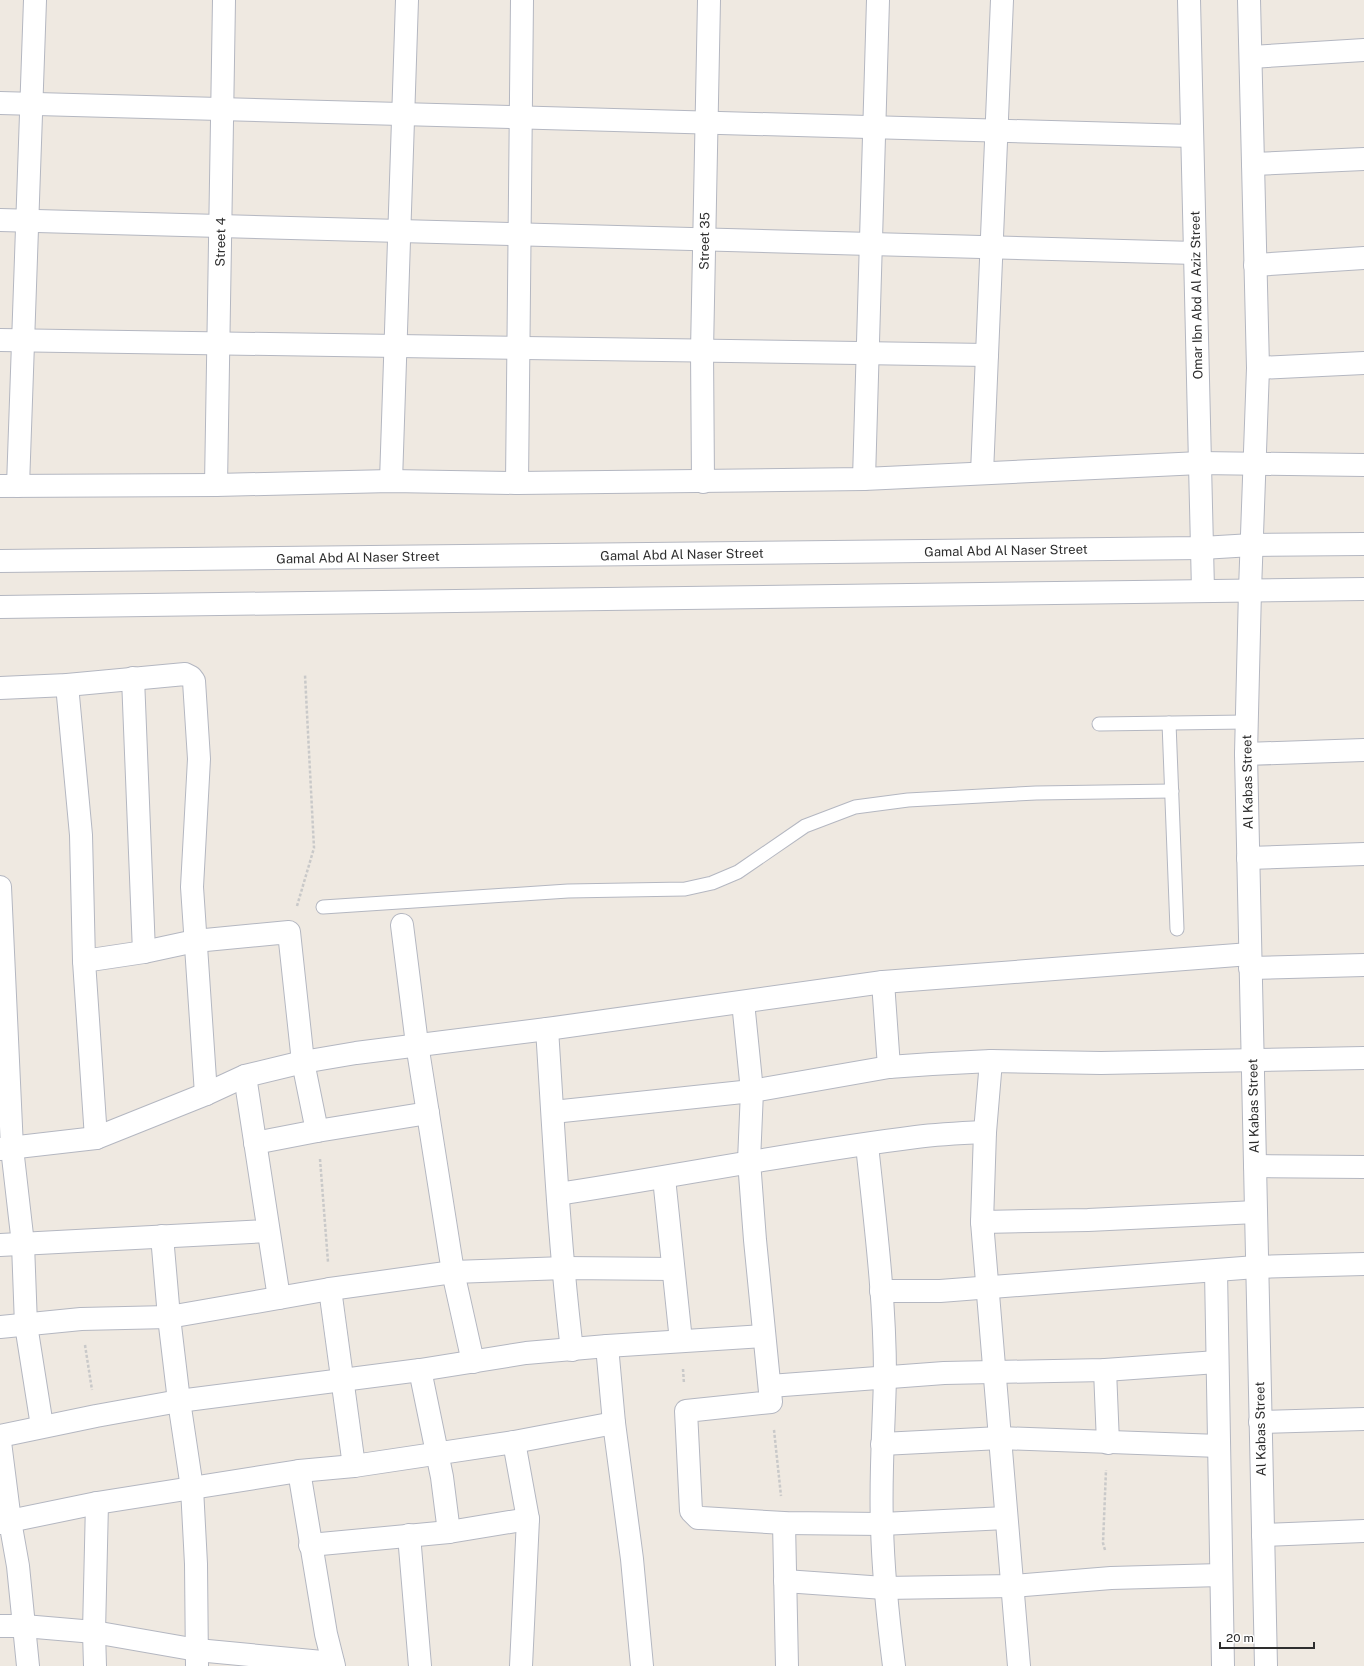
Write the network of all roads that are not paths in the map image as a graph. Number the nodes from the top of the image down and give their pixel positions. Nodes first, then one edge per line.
1 (35, 0) edge
2 (224, 0) edge
3 (407, 0) edge
4 (522, 0) edge
5 (709, 0) edge
6 (878, 0) edge
7 (1002, 0) edge
8 (1189, 0) edge
9 (1249, 0) edge
10 (1364, 50) edge
11 (1251, 56) junction
12 (0, 103) edge
13 (32, 104) junction
14 (222, 109) junction
15 (403, 114) junction
16 (521, 117) junction
17 (706, 122) junction
18 (874, 128) junction
19 (997, 131) junction
20 (1192, 136) junction
21 (1364, 159) edge
22 (1253, 164) junction
23 (0, 220) edge
24 (27, 221) junction
25 (220, 226) junction
26 (399, 231) junction
27 (520, 234) junction
28 (704, 240) junction
29 (871, 244) junction
30 (991, 247) junction
31 (1195, 253) junction
32 (1364, 258) edge
33 (1255, 265) junction
34 (0, 340) edge
35 (23, 340) junction
36 (218, 343) junction
37 (396, 346) junction
38 (519, 348) junction
39 (702, 351) junction
40 (867, 354) junction
41 (987, 355) junction
42 (1364, 363) edge
43 (1258, 368) junction
44 (1200, 463) junction
45 (1254, 463) junction
46 (1364, 465) edge
47 (982, 474) junction
48 (864, 479) junction
49 (391, 481) junction
50 (703, 482) junction
51 (517, 483) junction
52 (216, 485) junction
53 (9, 486) edge
54 (1364, 544) edge
55 (1252, 545) junction
56 (1202, 548) junction
57 (0, 561) edge
58 (1364, 589) edge
59 (1203, 590) junction
60 (1250, 590) junction
61 (0, 607) edge
62 (133, 678) junction
63 (67, 685) junction
64 (0, 688) edge
65 (1246, 722) junction
66 (1169, 723) junction
67 (1099, 724) dead end
68 (1364, 750) edge
69 (1246, 754) junction
70 (1172, 791) junction
71 (1364, 854) edge
72 (1248, 858) junction
73 (0, 888) edge
74 (323, 908) dead end
75 (1, 910) edge
76 (402, 925) dead end
77 (1177, 929) dead end
78 (195, 941) junction
79 (144, 952) junction
80 (84, 961) junction
81 (1250, 961) junction
82 (1364, 965) edge
83 (883, 982) junction
84 (743, 1002) junction
85 (547, 1029) junction
86 (417, 1044) junction
87 (1364, 1058) edge
88 (1252, 1059) junction
89 (991, 1060) junction
90 (303, 1062) junction
91 (889, 1067) junction
92 (245, 1076) junction
93 (752, 1091) junction
94 (206, 1094) junction
95 (553, 1112) junction
96 (428, 1113) junction
97 (317, 1131) junction
98 (986, 1132) junction
99 (96, 1138) junction
100 (255, 1143) junction
101 (867, 1144) junction
102 (6, 1148) edge
103 (750, 1161) junction
104 (1255, 1166) junction
105 (1364, 1167) edge
106 (664, 1178) junction
107 (558, 1194) junction
108 (1256, 1212) junction
109 (982, 1222) junction
110 (268, 1231) junction
111 (162, 1236) junction
112 (22, 1244) junction
113 (0, 1245) edge
114 (1364, 1264) edge
115 (1256, 1267) junction
116 (565, 1268) junction
117 (673, 1269) junction
118 (1216, 1271) junction
119 (453, 1272) junction
120 (988, 1287) junction
121 (330, 1289) junction
122 (881, 1291) junction
123 (279, 1298) junction
124 (169, 1318) junction
125 (26, 1325) junction
126 (0, 1327) edge
127 (764, 1336) junction
128 (681, 1341) junction
129 (608, 1346) junction
130 (572, 1350) junction
131 (473, 1362) junction
132 (1217, 1362) junction
133 (420, 1370) junction
134 (1105, 1370) junction
135 (995, 1373) junction
136 (885, 1376) junction
137 (341, 1380) junction
138 (770, 1394) junction
139 (179, 1401) junction
140 (1364, 1419) edge
141 (1260, 1422) junction
142 (614, 1423) junction
143 (42, 1426) junction
144 (0, 1436) edge
145 (1000, 1438) junction
146 (0, 1442) edge
147 (514, 1442) junction
148 (1108, 1443) junction
149 (882, 1444) junction
150 (1218, 1446) junction
151 (436, 1454) junction
152 (354, 1466) junction
153 (299, 1471) junction
154 (192, 1488) junction
155 (97, 1503) junction
156 (1006, 1518) junction
157 (528, 1519) junction
158 (5, 1522) edge
159 (784, 1523) junction
160 (882, 1524) junction
161 (1364, 1531) edge
162 (449, 1532) junction
163 (1263, 1535) junction
164 (409, 1536) junction
165 (310, 1545) junction
166 (1221, 1575) junction
167 (785, 1581) junction
168 (1013, 1586) junction
169 (884, 1588) junction
170 (0, 1626) edge
171 (24, 1626) junction
172 (94, 1632) junction
173 (197, 1658) edge
174 (333, 1665) edge
175 (28, 1666) edge
176 (95, 1666) edge
177 (420, 1666) edge
178 (521, 1666) edge
179 (642, 1666) edge
180 (787, 1666) edge
181 (894, 1666) edge
182 (1019, 1666) edge
183 (1223, 1666) edge
184 (1266, 1666) edge

1 - 13 street
2 - 14 street, Street 4
3 - 15 street
4 - 16 street
5 - 17 street, Street 35
6 - 18 street
7 - 19 street
8 - 20 street, Omar Ibn Abd Al Aziz Street
9 - 11 street
10 - 11 street
11 - 22 street
12 - 13 street
13 - 14 street
13 - 24 street
14 - 15 street
14 - 25 street, Street 4
15 - 16 street
15 - 26 street
16 - 17 street
16 - 27 street
17 - 18 street
17 - 28 street, Street 35
18 - 19 street
18 - 29 street
19 - 20 street
19 - 30 street
20 - 31 street, Omar Ibn Abd Al Aziz Street
21 - 22 street
22 - 33 street
23 - 24 street
24 - 25 street
24 - 35 street
25 - 26 street
25 - 36 street, Street 4
26 - 27 street
26 - 37 street
27 - 28 street
27 - 38 street
28 - 29 street
28 - 39 street, Street 35
29 - 30 street
29 - 40 street
30 - 31 street
30 - 41 street
31 - 44 street, Omar Ibn Abd Al Aziz Street
32 - 33 street
33 - 43 street
34 - 35 street
35 - 36 street
35 - 53 street
36 - 37 street
36 - 52 street, Street 4
37 - 38 street
37 - 49 street
38 - 39 street
38 - 51 street
39 - 40 street
39 - 50 street, Street 35
40 - 41 street
40 - 48 street
41 - 47 street
42 - 43 street
43 - 45 street
44 - 45 street
44 - 47 street
44 - 56 street, Omar Ibn Abd Al Aziz Street
45 - 46 street
45 - 55 street
47 - 48 street
48 - 50 street
49 - 51 street
49 - 52 street
50 - 51 street
52 - 53 street
54 - 55 street, Gamal Abd Al Naser Street
55 - 56 street, Gamal Abd Al Naser Street
55 - 60 street, Al Kabas Street
56 - 57 street, Gamal Abd Al Naser Street
56 - 59 street, Omar Ibn Abd Al Aziz Street
58 - 60 street
59 - 60 street
59 - 61 street
60 - 65 street, Al Kabas Street
62 - 63 street
62 - 78 street
62 - 79 street
63 - 64 street
63 - 80 street
65 - 66 lane
65 - 69 street, Al Kabas Street
66 - 67 lane
66 - 70 lane
68 - 69 street
69 - 72 street, Al Kabas Street
70 - 74 lane
70 - 77 lane
71 - 72 street
72 - 81 street, Al Kabas Street
73 - 75 street
75 - 102 street
76 - 86 street
78 - 79 street
78 - 90 street
78 - 94 street
79 - 80 street
80 - 99 street
81 - 82 street
81 - 83 street
81 - 88 street, Al Kabas Street
83 - 84 street
83 - 91 street
84 - 85 street
84 - 93 street
85 - 86 street
85 - 95 street
86 - 90 street
86 - 96 street
87 - 88 street
88 - 89 street
88 - 104 street, Al Kabas Street
89 - 91 street
89 - 98 street
90 - 92 street
90 - 97 street
91 - 93 street
92 - 94 street
92 - 100 street
93 - 95 street
93 - 103 street
94 - 99 street
95 - 107 street
96 - 97 street
96 - 119 street
97 - 100 street
98 - 101 street
98 - 109 street
99 - 102 street
100 - 110 street
101 - 103 street
101 - 122 street
102 - 112 street
103 - 106 street
103 - 127 street
104 - 105 street
104 - 108 street, Al Kabas Street
106 - 107 street
106 - 117 street
107 - 116 street
108 - 109 street
108 - 115 street, Al Kabas Street
109 - 120 street
110 - 111 street
110 - 123 street
111 - 112 street
111 - 124 street
112 - 113 street
112 - 125 street
114 - 115 street
115 - 118 street
115 - 141 street, Al Kabas Street
116 - 117 street
116 - 119 street
116 - 130 street
117 - 128 street
118 - 120 street
118 - 132 street
119 - 121 street
119 - 131 street
120 - 122 street
120 - 135 street
121 - 123 street
121 - 137 street
122 - 136 street
123 - 124 street
124 - 125 street
124 - 139 street
125 - 126 street
125 - 143 street
127 - 128 street
127 - 138 street
128 - 129 street
129 - 130 street
129 - 142 street
130 - 131 street
131 - 133 street
132 - 134 street
132 - 150 street
133 - 137 street
133 - 151 street
134 - 135 street
134 - 148 street
135 - 136 street
135 - 145 street
136 - 138 street
136 - 149 street
137 - 139 street
137 - 152 street
138 - 159 street
139 - 143 street
139 - 154 street
140 - 141 street
141 - 163 street, Al Kabas Street
142 - 147 street
142 - 179 street
143 - 144 street
145 - 148 street
145 - 149 street
145 - 156 street
146 - 158 street
147 - 151 street
147 - 157 street
148 - 150 street
149 - 160 street
150 - 166 street
151 - 152 street
151 - 162 street
152 - 153 street
153 - 154 street
153 - 165 street
154 - 155 street
154 - 173 street
155 - 158 street
155 - 172 street
156 - 160 street
156 - 168 street
157 - 162 street
157 - 178 street
158 - 171 street
159 - 160 street
159 - 167 street
160 - 169 street
161 - 163 street
162 - 164 street
163 - 184 street, Al Kabas Street
164 - 165 street
164 - 177 street
165 - 174 street
166 - 168 street
166 - 183 street
167 - 169 street
167 - 180 street
168 - 169 street
168 - 182 street
169 - 181 street
170 - 171 street
171 - 172 street
171 - 175 street
172 - 173 street
172 - 176 street
173 - 174 street

